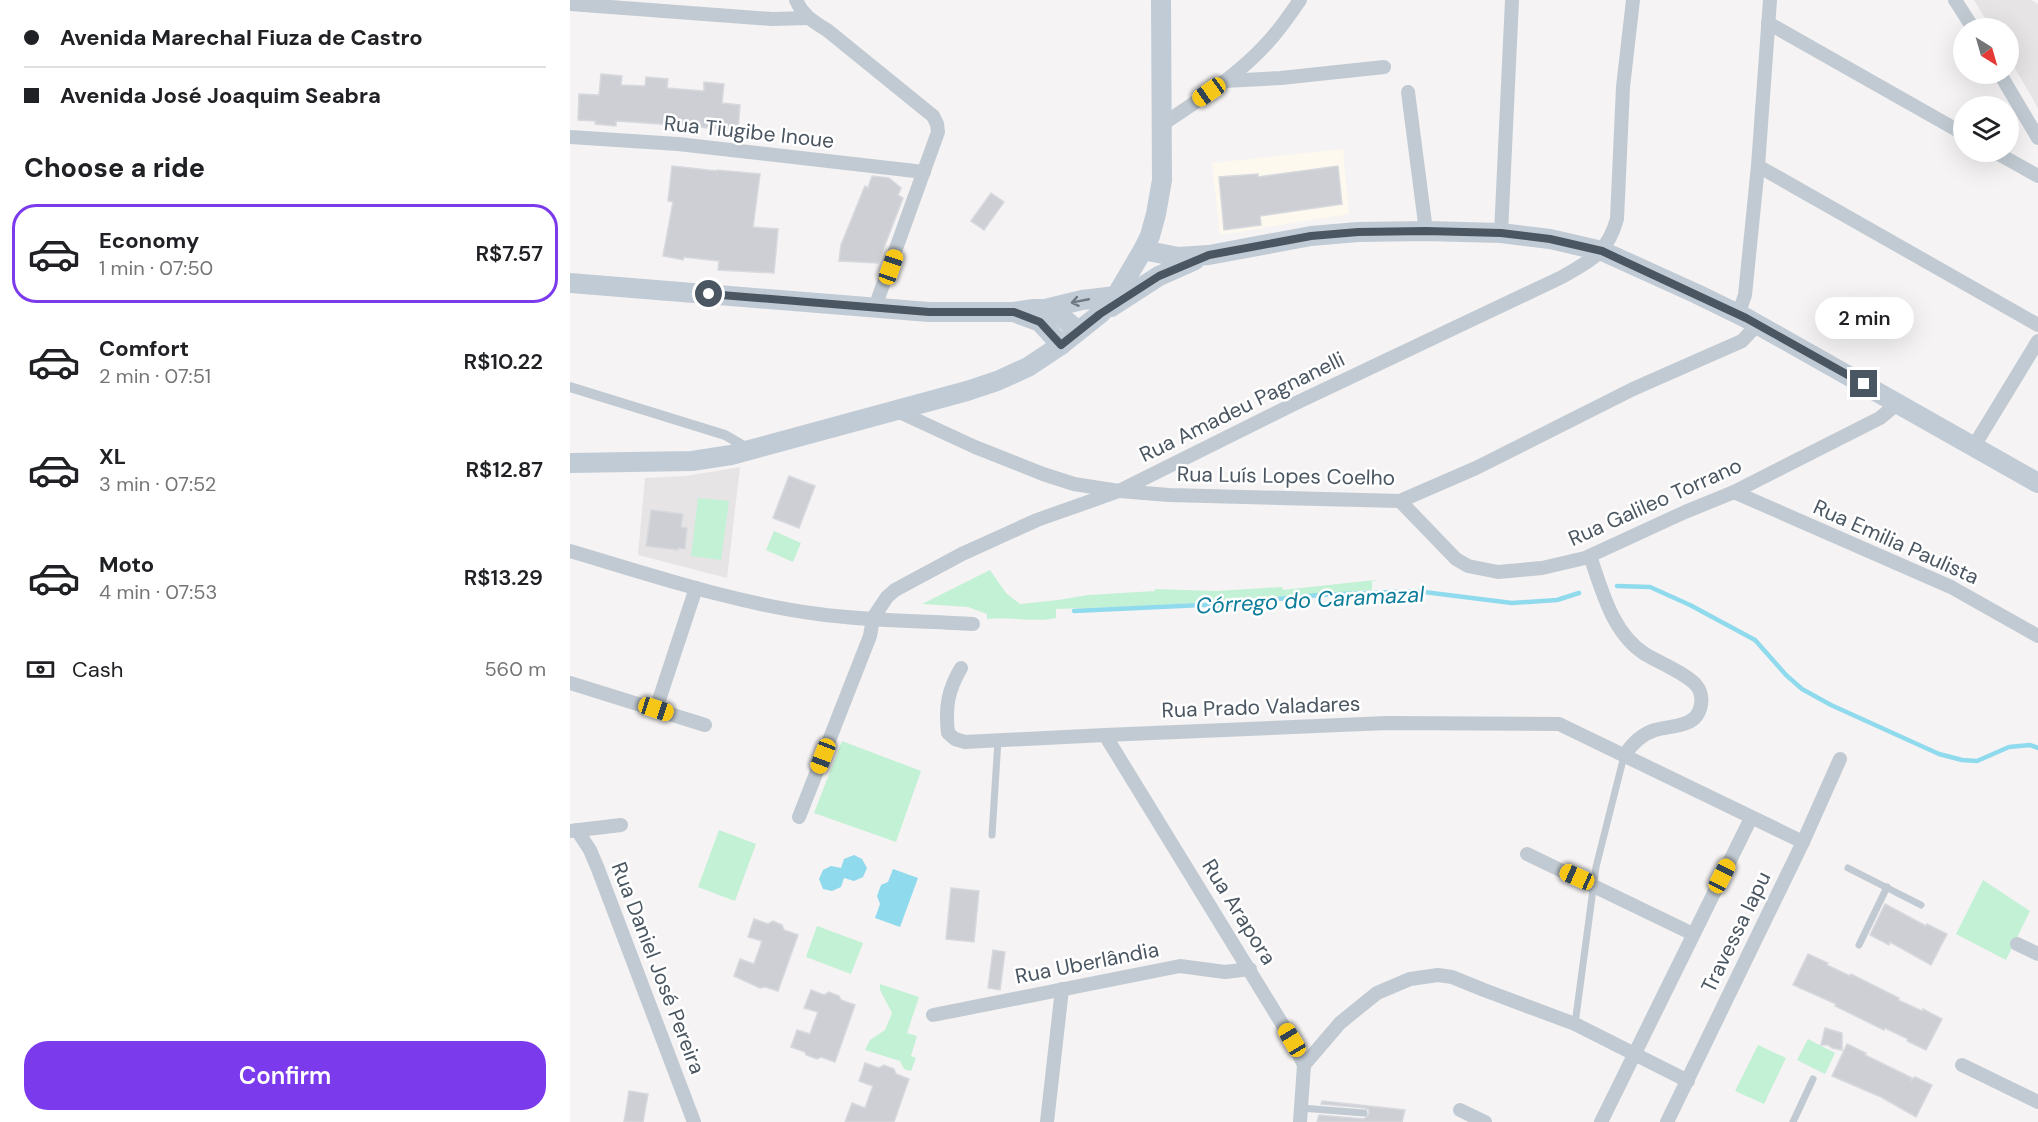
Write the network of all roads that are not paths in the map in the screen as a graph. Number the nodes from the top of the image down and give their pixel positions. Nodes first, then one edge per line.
1 (796, 0) edge
2 (1161, 0) edge
3 (1300, 0) edge
4 (1512, 0) edge
5 (1633, 0) edge
6 (1770, 0) edge
7 (1955, 0) edge
8 (570, 4) edge
9 (809, 18) junction
10 (1966, 18) edge
11 (1768, 23) junction
12 (1384, 67) dead end
13 (1225, 81) junction
14 (2006, 84) edge
15 (1408, 93) dead end
16 (1163, 124) junction
17 (1953, 128) edge
18 (570, 137) edge
19 (2038, 138) edge
20 (2013, 162) edge
21 (1758, 166) junction
22 (924, 172) junction
23 (2038, 176) edge
24 (1426, 231) junction
25 (1501, 233) junction
26 (1143, 250) junction
27 (1602, 251) junction
28 (1209, 255) junction
29 (570, 284) edge
30 (1116, 296) junction
31 (876, 307) junction
32 (1045, 309) junction
33 (1014, 312) junction
34 (1100, 314) junction
35 (1738, 315) junction
36 (1758, 325) junction
37 (2038, 325) edge
38 (1078, 331) junction
39 (2038, 341) edge
40 (1061, 345) junction
41 (570, 387) edge
42 (1898, 403) junction
43 (895, 410) junction
44 (1974, 446) junction
45 (751, 450) junction
46 (570, 463) edge
47 (2038, 483) edge
48 (1119, 491) junction
49 (1734, 492) junction
50 (1400, 501) junction
51 (570, 551) edge
52 (1590, 556) junction
53 (696, 588) junction
54 (873, 618) junction
55 (973, 624) dead end
56 (2038, 636) edge
57 (961, 668) dead end
58 (570, 683) edge
59 (656, 709) junction
60 (705, 725) dead end
61 (1106, 735) junction
62 (998, 741) junction
63 (1624, 756) junction
64 (1840, 759) dead end
65 (799, 817) dead end
66 (1751, 818) junction
67 (621, 825) dead end
68 (574, 831) edge
69 (992, 835) dead end
70 (1803, 842) junction
71 (1527, 854) dead end
72 (1848, 868) dead end
73 (1594, 884) junction
74 (1887, 887) junction
75 (1922, 905) dead end
76 (1693, 934) junction
77 (2017, 944) dead end
78 (1859, 945) dead end
79 (2038, 954) edge
80 (1250, 969) junction
81 (1062, 989) junction
82 (933, 1015) dead end
83 (1575, 1024) junction
84 (1633, 1054) junction
85 (1304, 1065) junction
86 (1962, 1065) dead end
87 (1813, 1079) dead end
88 (1688, 1081) junction
89 (2038, 1102) edge
90 (1460, 1110) dead end
91 (1364, 1113) dead end
92 (1301, 1115) edge
93 (694, 1122) edge
94 (1047, 1122) edge
95 (1485, 1122) edge
96 (1601, 1122) edge
97 (1667, 1122) edge
98 (1793, 1122) edge

1 - 9 street
2 - 16 main road
3 - 13 street
4 - 25 street
5 - 27 street
6 - 11 street
7 - 10 street
8 - 9 street
9 - 22 street
11 - 17 street
11 - 21 street
12 - 13 street
13 - 16 street
14 - 19 street
15 - 24 street
16 - 26 main road
18 - 22 street, Rua Tiugibe Inoue
20 - 23 street
21 - 35 street
21 - 37 street
22 - 31 street
24 - 25 main road
24 - 28 main road
25 - 27 main road
26 - 28 main road
26 - 30 main road
27 - 35 main road
27 - 48 street, Rua Amadeu Pagnanelli
28 - 34 main road
29 - 31 main road
30 -> 32 main road
30 - 34 main road
31 - 33 main road
32 - 33 main road
32 - 38 main road
33 - 40 main road
34 - 38 main road
35 - 36 main road
36 - 42 main road
36 - 50 street, Rua Luís Lopes Coelho
38 - 40 main road
39 - 44 street
40 - 43 main road
41 - 45 street
42 - 44 main road
42 - 49 street, Rua Galileo Torrano
43 - 45 main road
43 - 48 street, Rua Luís Lopes Coelho
44 - 47 main road
45 - 46 main road
48 - 50 street, Rua Luís Lopes Coelho
48 - 54 street, Rua Amadeu Pagnanelli
49 - 52 street, Rua Galileo Torrano
49 - 56 street, Rua Emilia Paulista
50 - 52 street, Rua Galileo Torrano
51 - 53 street
52 - 63 street
53 - 54 street
53 - 59 street
54 - 55 street
54 - 65 street
57 - 62 street, Rua Prado Valadares
58 - 59 street
59 - 60 street
61 - 62 street, Rua Prado Valadares
61 - 63 street, Rua Prado Valadares
61 - 80 street, Rua Arapora
62 - 69 lane
63 - 66 street
63 - 73 lane
64 - 70 street, Travessa Iapu
66 - 70 street
66 - 76 street
67 - 68 street
68 - 93 street, Rua Daniel José Pereira
70 - 88 street, Travessa Iapu
71 - 73 street
72 - 74 lane
73 - 76 street
73 - 83 lane
74 - 75 lane
74 - 78 lane
76 - 84 street
77 - 79 street
80 - 81 street, Rua Uberlândia
80 - 85 street, Rua Arapora
81 - 82 street, Rua Uberlândia
81 - 94 street
83 - 84 street
83 - 85 street
84 - 88 street
84 - 96 street
85 - 92 street
86 - 89 street
87 - 98 lane
88 - 97 street, Travessa Iapu
90 - 95 street
91 - 92 lane

